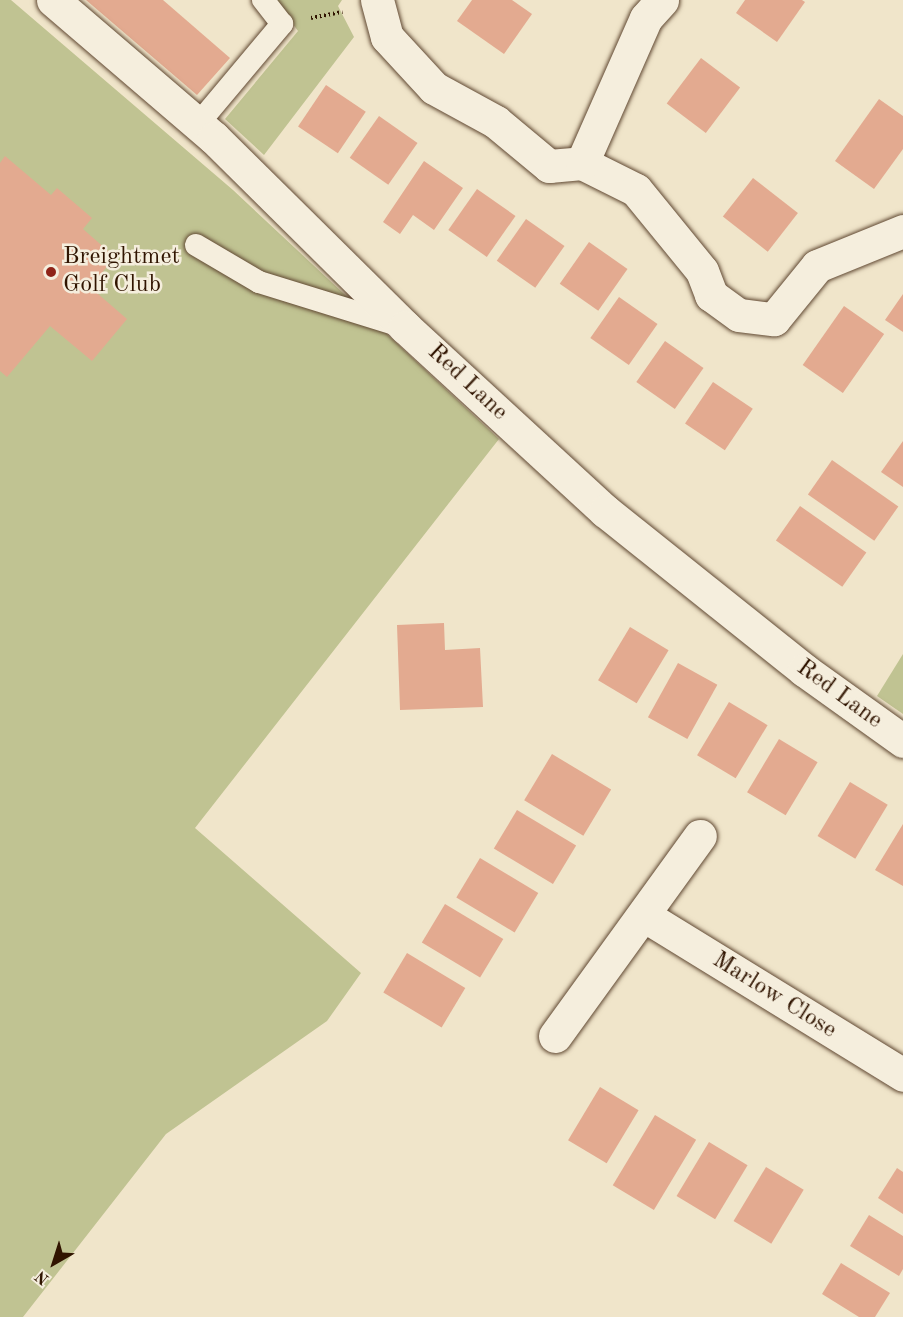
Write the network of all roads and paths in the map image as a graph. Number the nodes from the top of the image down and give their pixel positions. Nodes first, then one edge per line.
1 (53, 0) edge
2 (263, 0) edge
3 (662, 0) edge
4 (362, 6) edge
5 (282, 24) junction
6 (198, 124) junction
7 (582, 163) junction
8 (903, 231) edge
9 (196, 245) dead end
10 (405, 327) junction
11 (903, 741) edge
12 (700, 836) dead end
13 (645, 916) junction
14 (555, 1036) dead end
15 (903, 1075) edge

1 - 6 street, Red Lane
2 - 5 lane
3 - 7 street
4 - 5 path
4 - 7 street
5 - 6 lane
6 - 10 street, Red Lane
7 - 8 street
9 - 10 lane
10 - 11 street, Red Lane
12 - 13 street
13 - 14 street
13 - 15 street, Marlow Close

